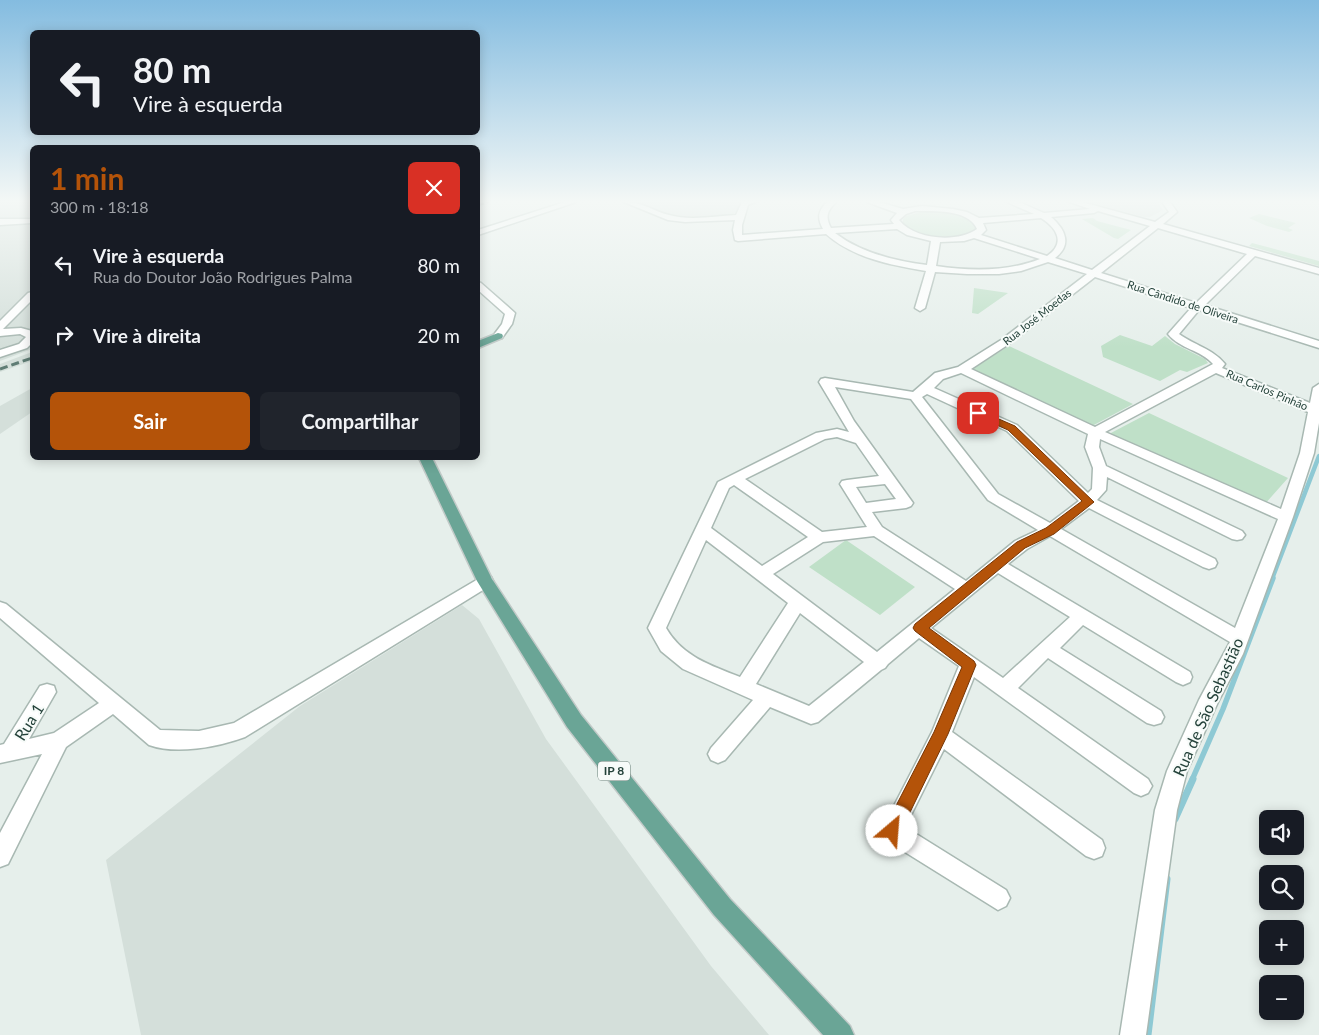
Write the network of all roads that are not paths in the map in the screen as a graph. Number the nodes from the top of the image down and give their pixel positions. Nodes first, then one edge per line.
1 (859, 250) edge
2 (934, 250) edge
3 (1020, 250) edge
4 (1058, 250) edge
5 (1123, 250) edge
6 (1244, 250) edge
7 (1253, 253) junction
8 (1048, 259) junction
9 (931, 269) junction
10 (1319, 271) edge
11 (1093, 273) junction
12 (480, 287) edge
13 (30, 301) edge
14 (1197, 307) junction
15 (920, 308) dead end
16 (19, 332) edge
17 (498, 336) junction
18 (480, 340) edge
19 (480, 344) edge
20 (1319, 345) edge
21 (0, 354) edge
22 (962, 369) junction
23 (1215, 369) junction
24 (1319, 388) edge
25 (920, 393) junction
26 (1315, 410) junction
27 (848, 422) junction
28 (1095, 432) junction
29 (837, 433) junction
30 (861, 440) junction
31 (429, 463) edge
32 (1100, 468) junction
33 (735, 479) junction
34 (888, 479) junction
35 (1089, 502) junction
36 (862, 508) junction
37 (1286, 517) junction
38 (703, 530) junction
39 (877, 531) junction
40 (1050, 531) junction
41 (1237, 535) dead end
42 (819, 536) junction
43 (1209, 563) dead end
44 (998, 565) junction
45 (761, 574) junction
46 (485, 582) junction
47 (967, 589) junction
48 (798, 602) junction
49 (0, 608) edge
50 (1082, 616) junction
51 (919, 628) junction
52 (1240, 639) junction
53 (1048, 649) junction
54 (878, 663) junction
55 (970, 665) junction
56 (1182, 677) dead end
57 (744, 687) junction
58 (1004, 689) junction
59 (47, 692) dead end
60 (767, 697) junction
61 (114, 703) junction
62 (1154, 717) dead end
63 (941, 734) junction
64 (59, 741) junction
65 (5, 753) edge
66 (718, 754) dead end
67 (1141, 786) dead end
68 (1094, 848) dead end
69 (0, 856) edge
70 (998, 898) dead end
71 (841, 1035) edge
72 (1133, 1035) edge

1 - 9 street
2 - 9 street
3 - 8 street, Rua Cândido de Oliveira
4 - 8 street
5 - 11 street, Rua José Moedas
6 - 7 street
7 - 10 street
7 - 14 street, Rua Carlos Pinhão
8 - 9 street
8 - 11 street, Rua Cândido de Oliveira
9 - 15 street
11 - 14 street, Rua Cândido de Oliveira
11 - 22 street, Rua José Moedas
12 - 17 street
13 - 16 street
14 - 20 street, Rua Cândido de Oliveira
14 - 23 street, Rua Carlos Pinhão
16 - 21 street
17 - 18 main road
17 - 19 main road
22 - 25 street, Rua José Moedas
22 - 28 street
23 - 26 street, Rua Carlos Pinhão
23 - 28 street
24 - 26 street, Rua de São Sebastião
25 - 27 street
25 - 35 street
25 - 40 street
26 - 37 street, Rua de São Sebastião
27 - 29 street
27 - 30 street
28 - 32 street
28 - 37 street
29 - 30 street
29 - 33 street
30 - 34 street
31 - 46 main road, IP 8
32 - 35 street
32 - 41 street
33 - 38 street
33 - 42 street
34 - 36 street
34 - 36 street
35 - 40 street
35 - 43 street
36 - 39 street
37 - 52 street, Rua de São Sebastião
38 - 45 street
38 - 57 street
39 - 42 street
39 - 47 street
40 - 44 street
40 - 52 street
42 - 45 street
44 - 47 street
44 - 50 street
45 - 48 street
46 - 61 street
46 - 71 main road, IP 8
47 - 51 street
48 - 54 street
48 - 57 street
49 - 61 street
50 - 53 street
50 - 56 street
51 - 54 street
51 - 55 street
52 - 72 street, Rua de São Sebastião
53 - 58 street
53 - 62 street
54 - 60 street
55 - 58 street
55 - 63 street
57 - 60 street
58 - 67 street
59 - 65 street, Rua 1
60 - 66 street
61 - 64 street
63 - 68 street
63 - 70 street
64 - 65 street
64 - 69 street

